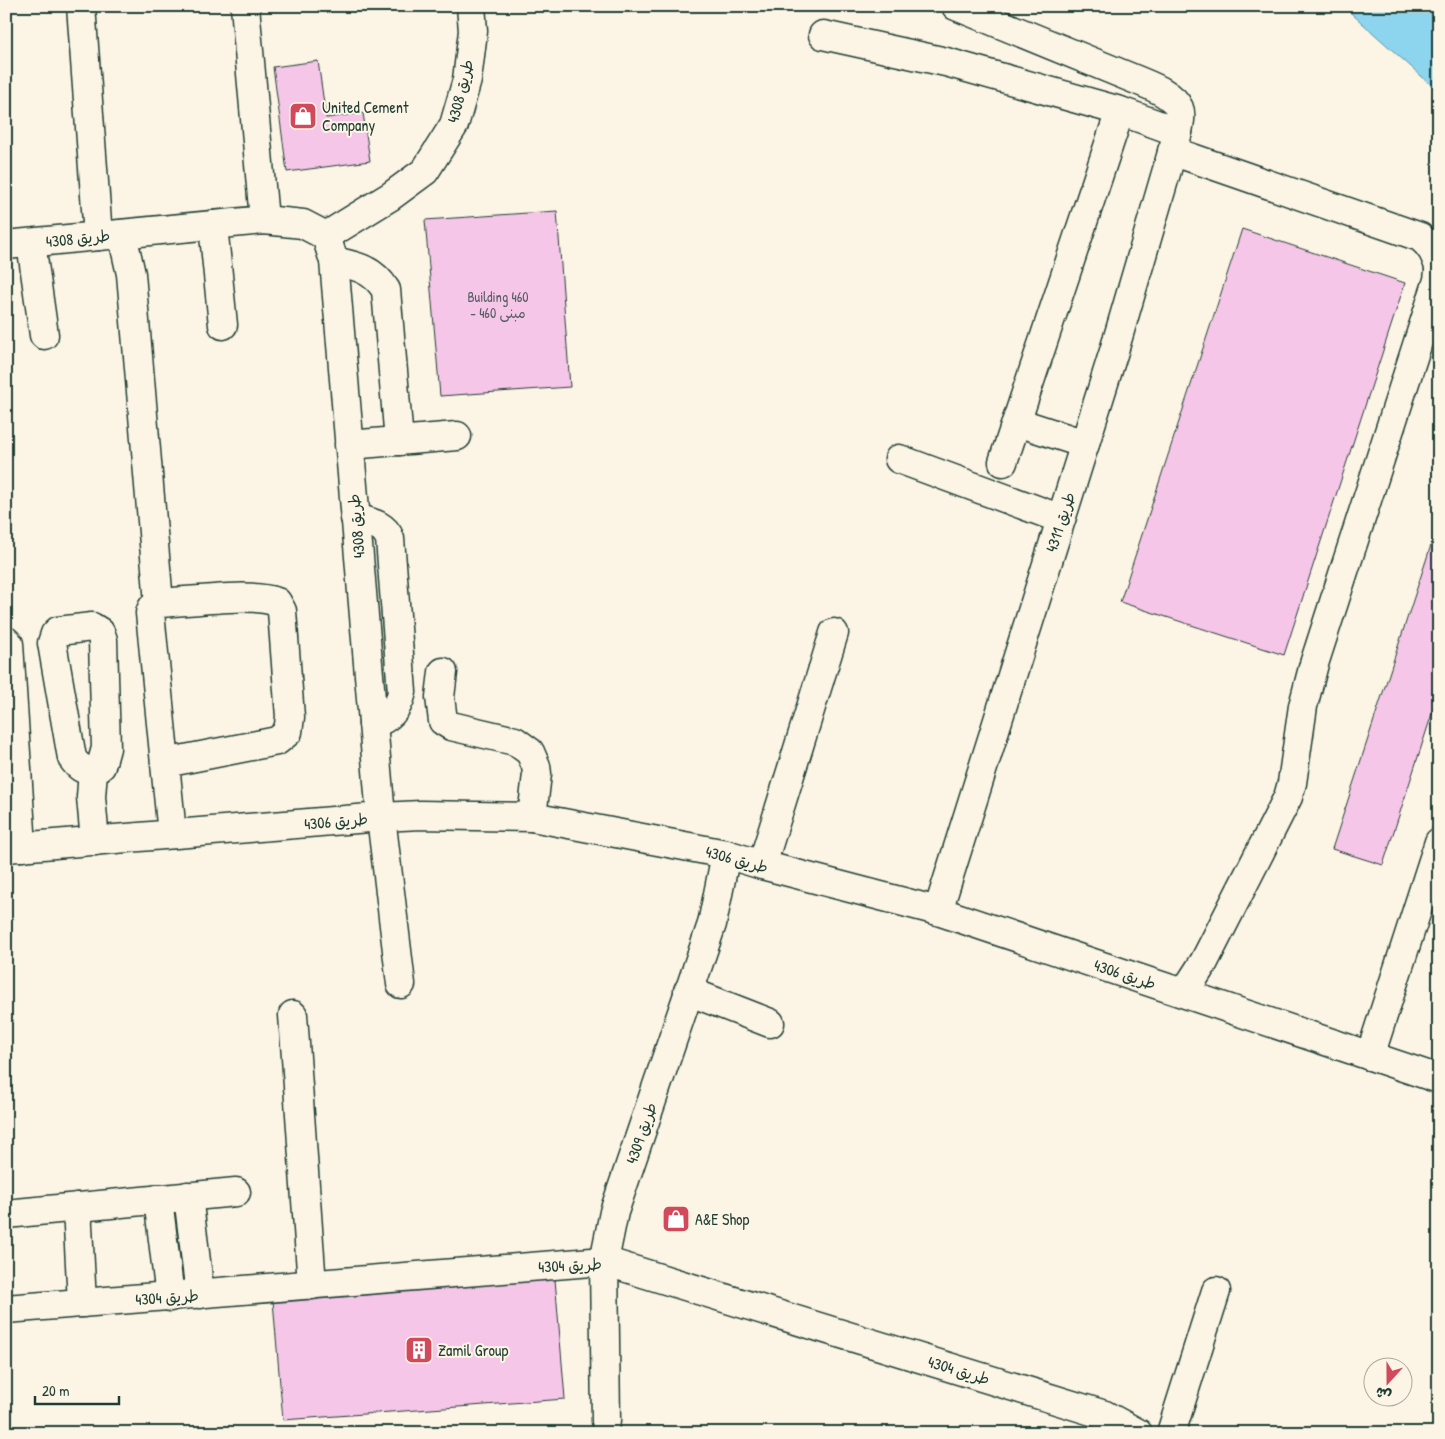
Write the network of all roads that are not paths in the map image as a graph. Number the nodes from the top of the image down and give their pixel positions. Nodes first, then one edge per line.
1 (81, 6) edge
2 (245, 6) edge
3 (471, 6) edge
4 (956, 6) edge
5 (823, 35) dead end
6 (1120, 111) junction
7 (1175, 141) junction
8 (264, 220) junction
9 (213, 225) junction
10 (110, 235) junction
11 (326, 236) junction
12 (19, 244) edge
13 (334, 261) junction
14 (1439, 267) edge
15 (1439, 271) edge
16 (223, 325) dead end
17 (44, 335) dead end
18 (1016, 422) junction
19 (457, 436) dead end
20 (399, 441) junction
21 (349, 444) junction
22 (1085, 444) junction
23 (899, 459) dead end
24 (1003, 462) dead end
25 (1061, 519) junction
26 (159, 603) junction
27 (834, 633) dead end
28 (6, 641) edge
29 (443, 672) dead end
30 (165, 763) junction
31 (93, 771) dead end
32 (381, 817) junction
33 (532, 817) junction
34 (172, 834) junction
35 (96, 841) junction
36 (1439, 842) edge
37 (14, 848) edge
38 (726, 854) junction
39 (762, 865) junction
40 (938, 911) junction
41 (401, 984) dead end
42 (688, 991) junction
43 (1184, 993) junction
44 (292, 1015) dead end
45 (770, 1023) dead end
46 (1370, 1056) junction
47 (1439, 1080) edge
48 (236, 1192) dead end
49 (188, 1196) junction
50 (158, 1199) junction
51 (77, 1207) junction
52 (6, 1214) edge
53 (604, 1261) junction
54 (312, 1285) junction
55 (1216, 1290) dead end
56 (200, 1294) junction
57 (170, 1297) junction
58 (82, 1303) junction
59 (6, 1309) edge
60 (606, 1420) dead end
61 (1138, 1433) edge
62 (1171, 1433) edge

1 - 10 street
2 - 8 street
3 - 11 street, طريق 4308
4 - 7 street, طريق 4311
5 - 6 street
6 - 7 street
6 - 18 street
7 - 14 street
7 - 22 street, طريق 4311
8 - 9 street, طريق 4308
8 - 11 street, طريق 4308
9 - 10 street, طريق 4308
9 - 16 street
10 - 12 street, طريق 4308
10 - 26 street
11 - 13 street, طريق 4308
12 - 17 street
13 - 20 street
13 - 21 street, طريق 4308
15 - 43 street
18 - 22 street
18 - 24 street
19 - 20 street
20 - 21 street
21 - 32 street, طريق 4308
22 - 25 street, طريق 4311
23 - 25 street
25 - 40 street, طريق 4311
26 - 30 street
26 - 30 street
27 - 39 street
28 - 37 street
29 - 33 street
30 - 34 street
31 - 35 street
32 - 33 street, طريق 4306
32 - 34 street, طريق 4306
32 - 41 street, طريق 4308
33 - 38 street, طريق 4306
34 - 35 street, طريق 4306
35 - 37 street, طريق 4306
36 - 46 street
38 - 39 street, طريق 4306
38 - 42 street, طريق 4309
39 - 40 street, طريق 4306
40 - 43 street, طريق 4306
42 - 45 street
42 - 53 street, طريق 4309
43 - 46 street, طريق 4306
44 - 54 street
46 - 47 street, طريق 4306
48 - 49 street
49 - 50 street
49 - 56 street
50 - 51 street
50 - 57 street
51 - 52 street
51 - 58 street
53 - 54 street, طريق 4304
53 - 60 street, طريق 4309
53 - 61 street, طريق 4304
54 - 56 street, طريق 4304
55 - 62 street
56 - 57 street, طريق 4304
57 - 58 street, طريق 4304
58 - 59 street, طريق 4304

